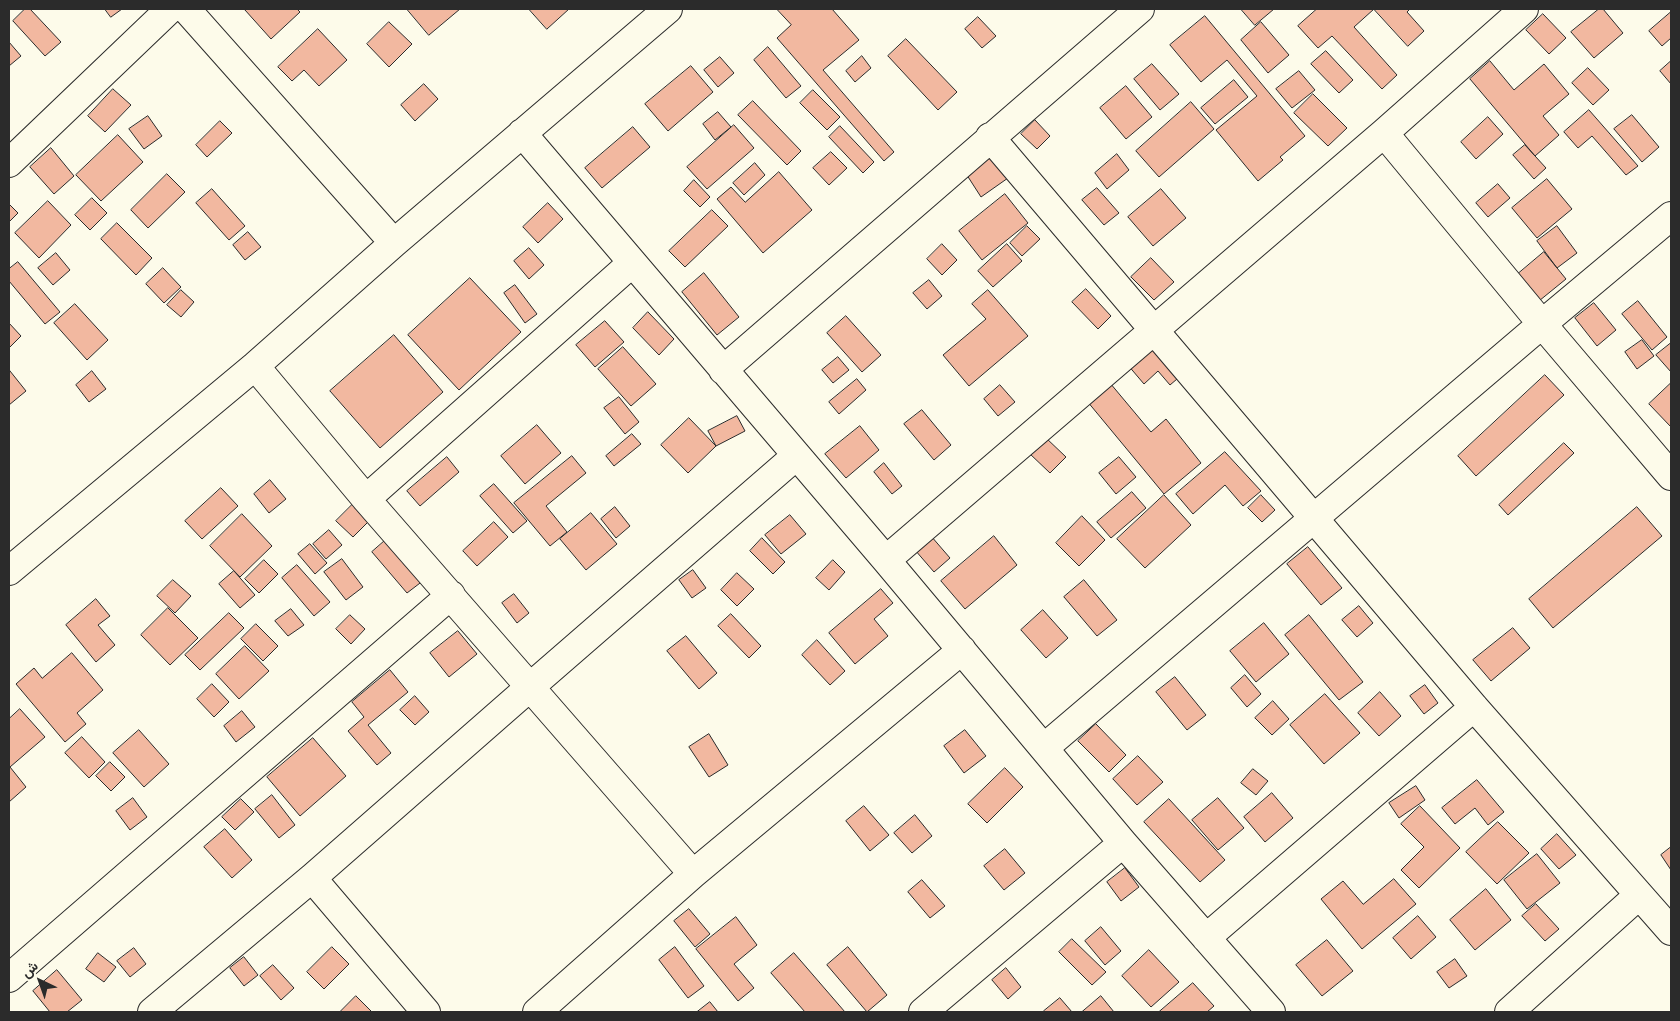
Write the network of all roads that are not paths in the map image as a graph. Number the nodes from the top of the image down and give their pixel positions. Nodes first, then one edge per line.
1 (170, 9) edge
2 (186, 9) edge
3 (668, 9) edge
4 (1140, 9) edge
5 (1524, 9) edge
6 (522, 133) junction
7 (1384, 133) junction
8 (990, 137) junction
9 (9, 162) edge
10 (1671, 216) edge
11 (394, 243) junction
12 (632, 263) junction
13 (1542, 324) junction
14 (1154, 331) junction
15 (255, 366) junction
16 (724, 370) junction
17 (796, 456) junction
18 (1671, 476) edge
19 (366, 498) junction
20 (1314, 518) junction
21 (886, 560) junction
22 (9, 572) edge
23 (451, 595) junction
24 (962, 650) junction
25 (530, 687) junction
26 (1474, 707) junction
27 (1044, 748) junction
28 (1123, 843) junction
29 (694, 874) junction
30 (312, 878) junction
31 (1640, 896) junction
32 (1671, 931) edge
33 (1206, 938) junction
34 (9, 978) edge
35 (152, 1012) edge
36 (426, 1012) edge
37 (537, 1012) edge
38 (923, 1012) edge
39 (1271, 1012) edge
40 (1509, 1012) edge

1 - 9 street
2 - 11 street
3 - 6 street
4 - 8 street
5 - 7 street
6 - 11 street
6 - 12 street
7 - 13 street
7 - 14 street
8 - 14 street
8 - 16 street
10 - 13 street
11 - 15 street
12 - 16 street
12 - 19 street
13 - 18 street
13 - 20 street
14 - 20 street
14 - 21 street
15 - 19 street
15 - 22 street
16 - 17 street
17 - 21 street
17 - 25 street
19 - 23 street
20 - 26 street
20 - 27 street
21 - 24 street
23 - 25 street
23 - 34 street
24 - 27 street
24 - 29 street
25 - 29 street
25 - 30 street
26 - 31 street
26 - 33 street
27 - 28 street
28 - 33 street
28 - 38 street
29 - 37 street
30 - 35 street
30 - 36 street
31 - 32 street
31 - 40 street
33 - 39 street

